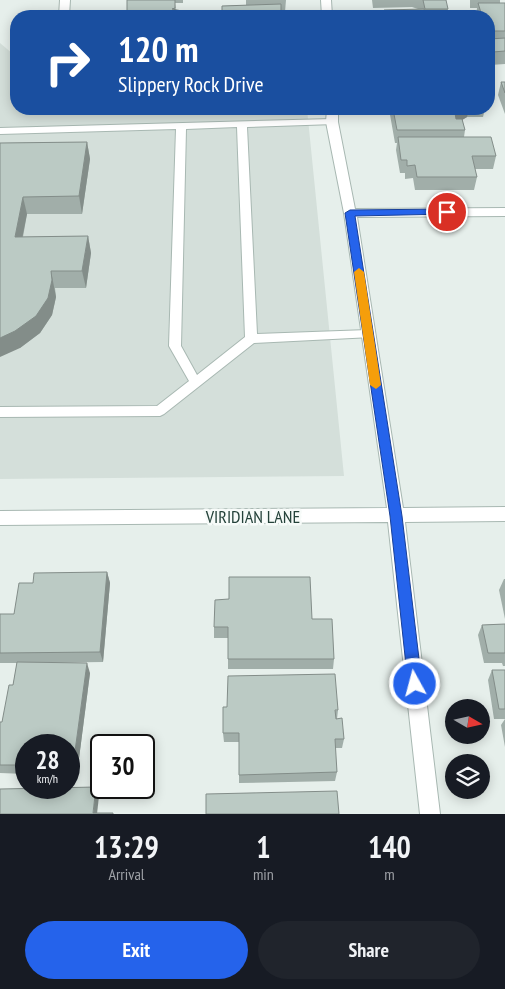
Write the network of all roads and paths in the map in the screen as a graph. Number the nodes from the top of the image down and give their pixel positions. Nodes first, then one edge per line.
1 (332, 115) edge
2 (242, 124) junction
3 (180, 126) junction
4 (0, 131) edge
5 (505, 212) edge
6 (350, 213) junction
7 (368, 334) junction
8 (251, 339) junction
9 (196, 383) junction
10 (0, 412) edge
11 (505, 514) edge
12 (396, 516) junction
13 (0, 518) edge
14 (430, 814) edge

1 - 2 lane
1 - 6 street
2 - 3 lane
2 - 8 lane
3 - 4 lane
3 - 9 lane
5 - 6 street
6 - 7 street
7 - 8 lane
7 - 12 street
8 - 9 lane
9 - 10 lane
11 - 12 street, VIRIDIAN LANE
12 - 13 street, VIRIDIAN LANE
12 - 14 street

